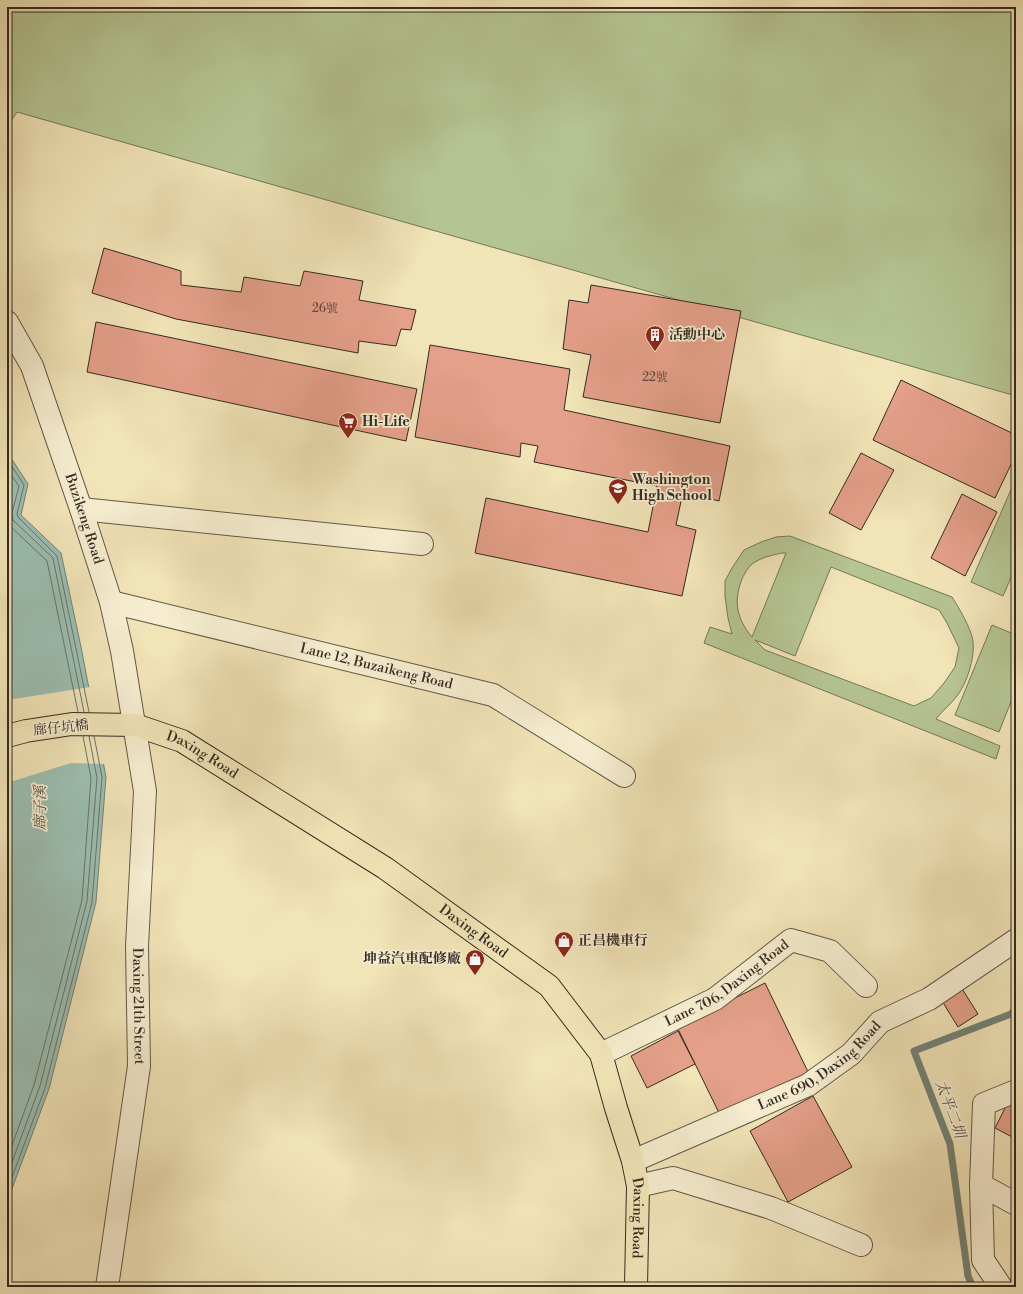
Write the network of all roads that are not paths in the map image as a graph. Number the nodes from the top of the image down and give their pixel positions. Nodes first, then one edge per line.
1 (7, 322) edge
2 (81, 510) junction
3 (422, 544) dead end
4 (111, 602) junction
5 (125, 724) junction
6 (7, 736) edge
7 (624, 776) dead end
8 (1016, 940) edge
9 (866, 986) dead end
10 (601, 1054) junction
11 (1016, 1091) edge
12 (633, 1161) junction
13 (981, 1185) junction
14 (638, 1186) junction
15 (1016, 1204) edge
16 (862, 1245) dead end
17 (107, 1287) edge
18 (636, 1287) edge
19 (1001, 1287) edge

1 - 2 street, Buzikeng Road
2 - 3 street
2 - 4 street, Buzikeng Road
4 - 5 street, Buzikeng Road
4 - 7 street, Lane 12, Buzaikeng Road
5 - 6 main road, 廍仔坑橋
5 - 10 main road, Daxing Road
5 - 17 street, Daxing 21th Street
8 - 12 street, Lane 690, Daxing Road
9 - 10 street, Lane 706, Daxing Road
10 - 12 main road, Daxing Road
11 - 13 street
12 - 14 main road, Daxing Road
13 - 15 street
13 - 19 street
14 - 16 street
14 - 18 main road, Daxing Road

